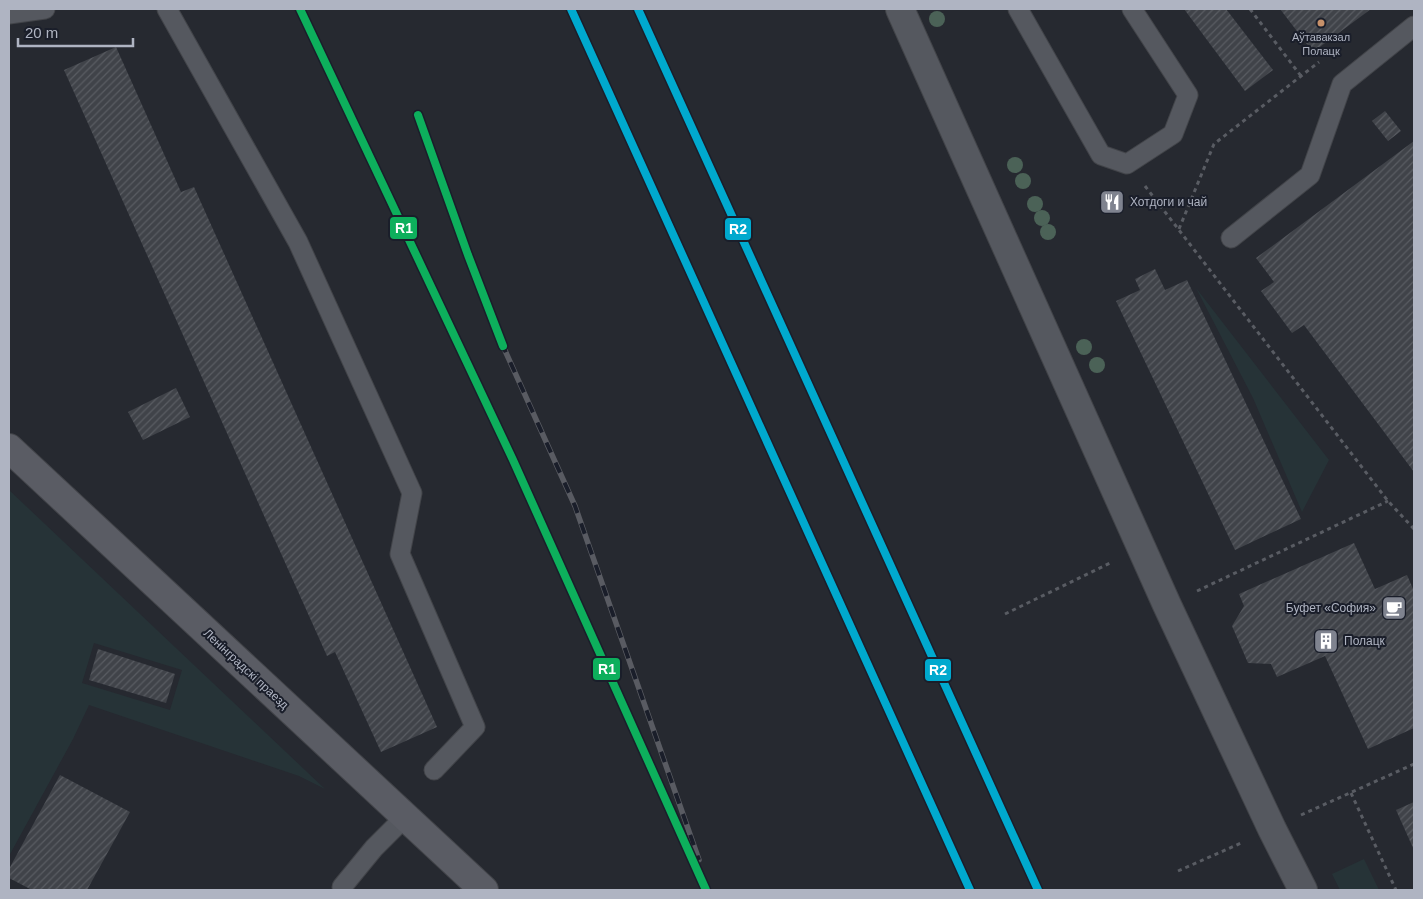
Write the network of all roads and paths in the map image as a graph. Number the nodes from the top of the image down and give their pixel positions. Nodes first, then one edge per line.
1 (45, 9) edge
2 (167, 9) edge
3 (900, 9) edge
4 (1018, 9) edge
5 (1132, 9) edge
6 (1250, 9) edge
7 (9, 14) edge
8 (1414, 26) edge
9 (1127, 164) junction
10 (1179, 229) junction
11 (1231, 238) dead end
12 (9, 448) edge
13 (1388, 501) junction
14 (1414, 529) edge
15 (1141, 547) junction
16 (1167, 605) junction
17 (1005, 614) dead end
18 (434, 770) dead end
19 (1351, 793) dead end
20 (404, 816) junction
21 (342, 887) dead end
22 (484, 890) edge
23 (1302, 890) edge
24 (1396, 890) edge

1 - 7 lane
2 - 18 lane
3 - 15 street
4 - 9 lane
5 - 9 lane
6 - 10 path
8 - 11 lane
9 - 10 path
10 - 13 path
12 - 20 street, Ленінградскі праезд
13 - 14 path
13 - 16 path
15 - 16 street
15 - 17 path
16 - 23 street
19 - 24 path
20 - 21 lane
20 - 22 street, Ленінградскі праезд

